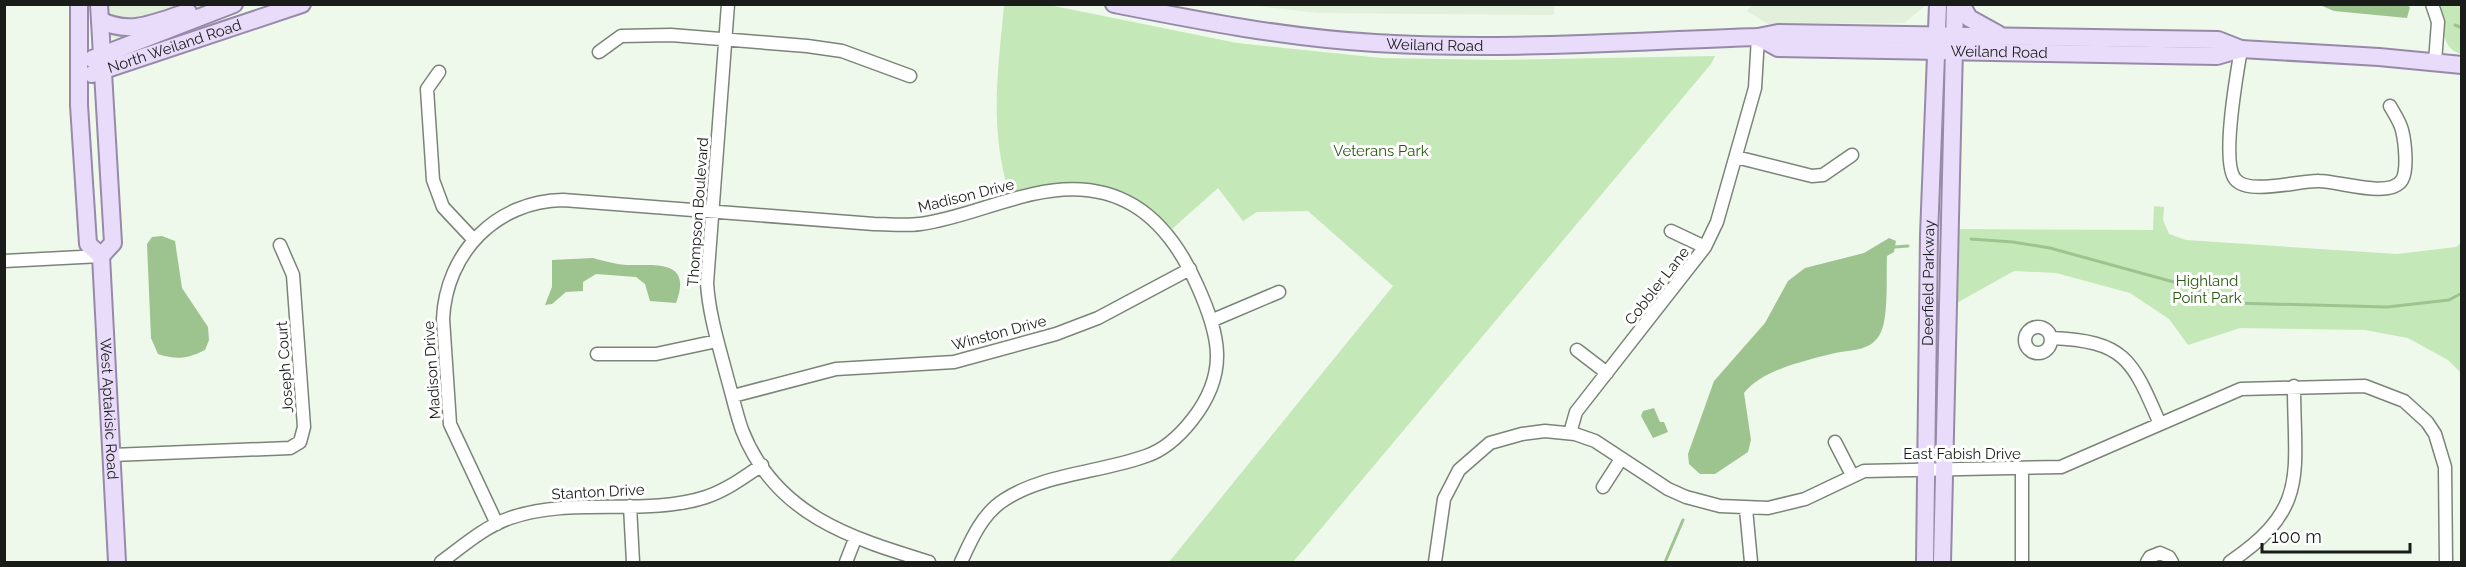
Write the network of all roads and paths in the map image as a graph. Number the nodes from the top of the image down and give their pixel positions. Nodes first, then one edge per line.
1 (79, 4) edge
2 (212, 4) edge
3 (234, 4) edge
4 (302, 4) edge
5 (728, 4) edge
6 (1114, 4) edge
7 (1938, 4) edge
8 (1955, 4) edge
9 (1961, 4) edge
10 (2432, 4) edge
11 (99, 12) edge
12 (2005, 36) junction
13 (1758, 37) junction
14 (725, 39) junction
15 (1945, 43) junction
16 (2241, 49) junction
17 (599, 52) dead end
18 (2435, 62) junction
19 (102, 63) junction
20 (2462, 65) edge
21 (81, 70) junction
22 (439, 72) dead end
23 (910, 76) dead end
24 (2390, 106) dead end
25 (1852, 155) dead end
26 (1736, 157) junction
27 (711, 211) junction
28 (1671, 231) dead end
29 (474, 240) junction
30 (280, 245) dead end
31 (1705, 247) junction
32 (101, 256) junction
33 (4, 261) edge
34 (1190, 269) junction
35 (1279, 292) dead end
36 (1213, 320) junction
37 (2051, 338) dead end
38 (717, 341) junction
39 (1577, 350) dead end
40 (597, 354) dead end
41 (1607, 373) junction
42 (2294, 386) junction
43 (732, 396) junction
44 (2160, 424) junction
45 (1570, 433) junction
46 (1835, 442) dead end
47 (112, 455) junction
48 (1621, 459) junction
49 (762, 465) junction
50 (2022, 469) junction
51 (1943, 470) junction
52 (1925, 471) junction
53 (1851, 476) junction
54 (1603, 487) dead end
55 (630, 506) junction
56 (1746, 509) junction
57 (497, 524) junction
58 (855, 539) junction
59 (117, 562) edge
60 (441, 562) edge
61 (633, 562) edge
62 (846, 562) edge
63 (929, 562) edge
64 (960, 562) edge
65 (1435, 562) edge
66 (1751, 562) edge
67 (1925, 562) edge
68 (1942, 562) edge
69 (2022, 562) edge
70 (2147, 562) edge
71 (2172, 562) edge
72 (2230, 562) edge
73 (2446, 562) edge

1 - 21 main road, West Aptakisic Road
2 - 11 main road
3 - 19 main road, North Weiland Road
4 - 19 main road, North Weiland Road
5 - 14 street, Thompson Boulevard
6 - 13 main road, Weiland Road
7 - 15 main road, Deerfield Parkway
8 - 15 main road, Deerfield Parkway
9 - 12 main road
10 - 18 street
11 - 19 main road, West Aptakisic Road
12 - 15 main road, Weiland Road
12 - 16 main road, Weiland Road
13 - 15 main road, Weiland Road
13 - 26 street, Cobbler Lane
14 - 17 street
14 - 23 street
14 - 27 street, Thompson Boulevard
15 - 16 main road, Weiland Road
15 - 51 main road, Deerfield Parkway
15 - 52 main road, Deerfield Parkway
16 - 18 main road, Weiland Road
16 - 24 street
18 - 20 main road, Weiland Road
19 - 21 main road, North Weiland Road
19 - 32 main road, West Aptakisic Road
21 - 32 main road, West Aptakisic Road
22 - 29 street
25 - 26 street
26 - 31 street, Cobbler Lane
27 - 29 street, Madison Drive
27 - 34 street, Madison Drive
27 - 38 street, Thompson Boulevard
28 - 31 street
29 - 57 street, Madison Drive
30 - 47 street, Joseph Court
31 - 41 street, Cobbler Lane
32 - 33 street
32 - 47 main road, West Aptakisic Road
34 - 36 street, Madison Drive
34 - 43 street, Winston Drive
35 - 36 street
36 - 64 street, Madison Drive
37 - 44 street
38 - 40 street
38 - 43 street, Thompson Boulevard
39 - 41 street
41 - 45 street, Cobbler Lane
42 - 44 street, East Fabish Drive
42 - 72 street
42 - 73 street, East Fabish Drive
43 - 49 street, Thompson Boulevard
44 - 50 street, East Fabish Drive
45 - 48 street, East Fabish Drive
45 - 65 street, East Fabish Drive
46 - 53 street
47 - 59 main road, West Aptakisic Road
48 - 54 street
48 - 56 street, East Fabish Drive
49 - 55 street, Stanton Drive
49 - 58 street, Thompson Boulevard
50 - 51 street, East Fabish Drive
50 - 69 street
51 - 52 street, East Fabish Drive
51 - 68 main road, Deerfield Parkway
52 - 53 street, East Fabish Drive
52 - 67 main road, Deerfield Parkway
53 - 56 street, East Fabish Drive
55 - 57 street, Stanton Drive
55 - 61 street
56 - 66 street
57 - 60 street, Stanton Drive
58 - 62 street
58 - 63 street, Thompson Boulevard
70 - 71 street

